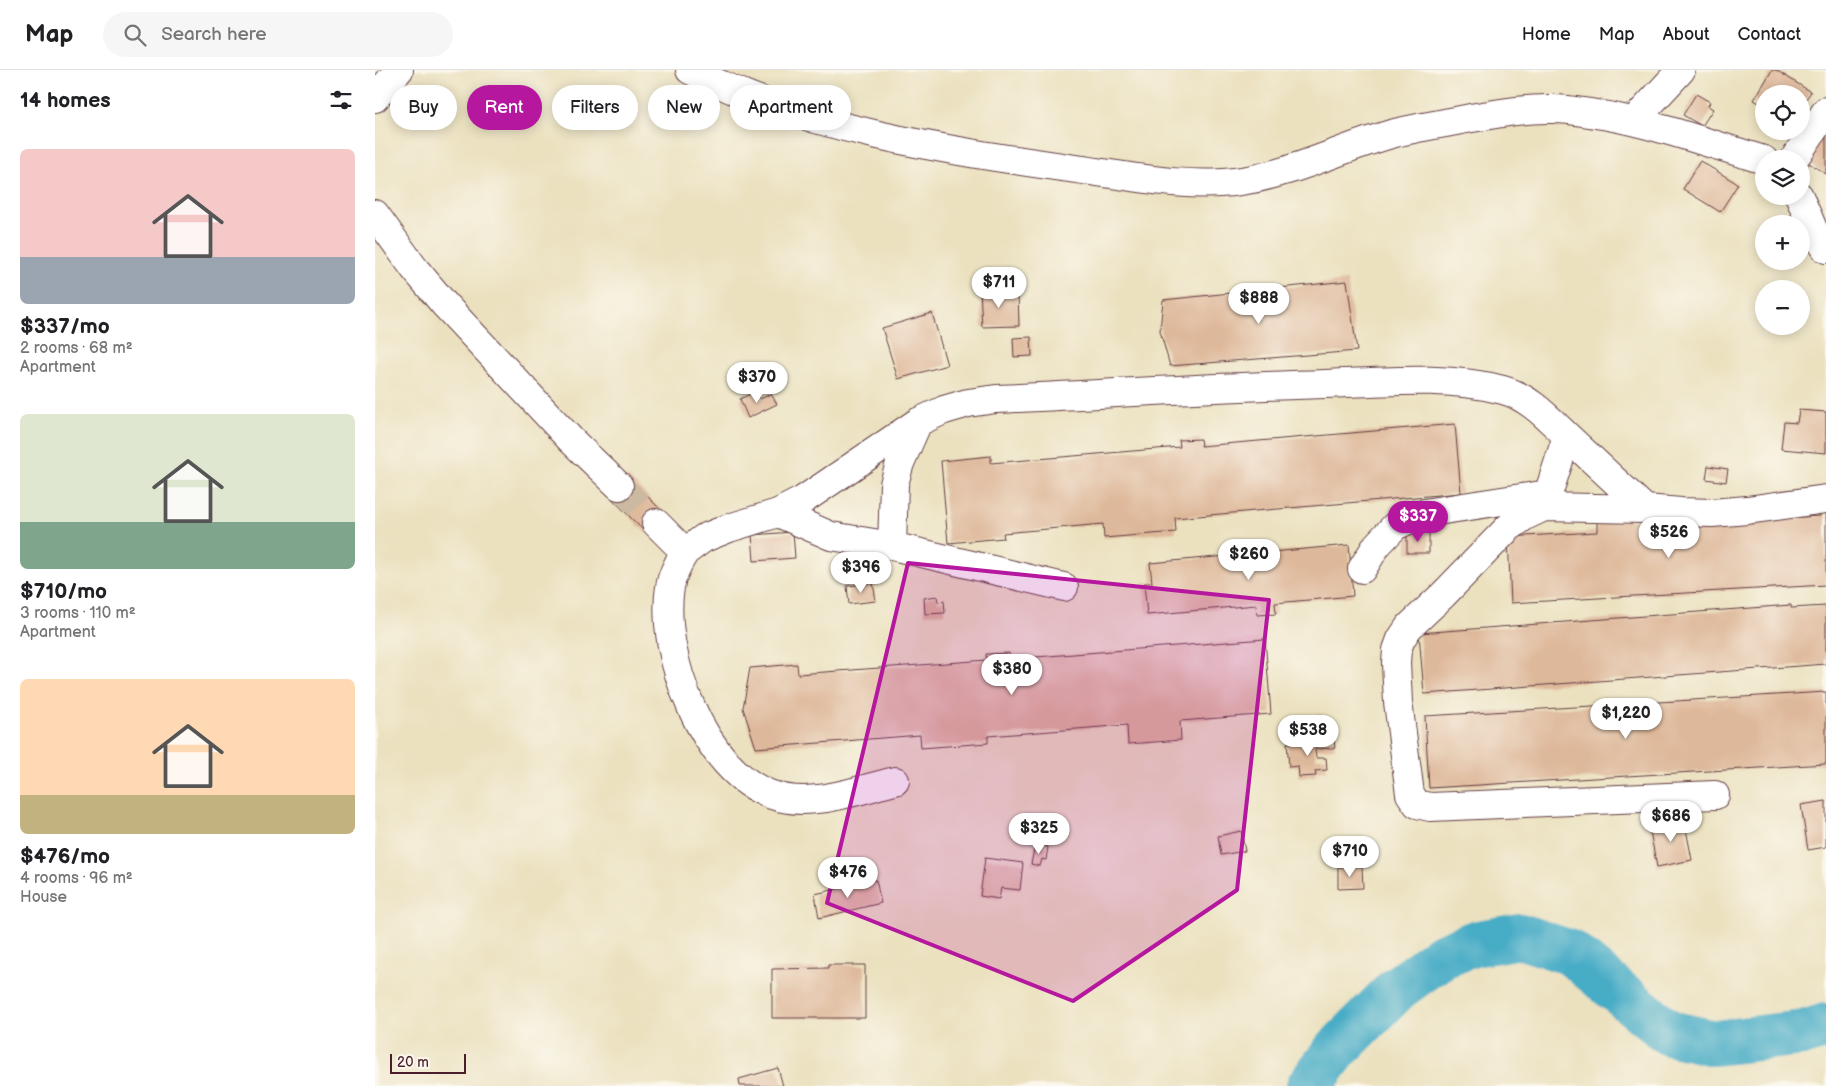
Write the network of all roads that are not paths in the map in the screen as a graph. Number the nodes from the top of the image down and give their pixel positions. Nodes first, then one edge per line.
1 (399, 70) edge
2 (690, 70) edge
3 (1681, 70) edge
4 (375, 98) edge
5 (1826, 111) edge
6 (1635, 121) junction
7 (1800, 150) edge
8 (1755, 157) edge
9 (1803, 205) edge
10 (375, 214) edge
11 (1826, 249) edge
12 (918, 422) junction
13 (1567, 436) junction
14 (619, 486) tunnel mouth
15 (1826, 499) edge
16 (1546, 500) junction
17 (1645, 508) junction
18 (778, 513) junction
19 (656, 523) tunnel mouth
20 (892, 546) junction
21 (685, 552) junction
22 (1362, 569) dead end
23 (1064, 587) dead end
24 (895, 781) dead end
25 (1715, 795) dead end

1 - 4 lane
2 - 6 lane
3 - 6 lane
5 - 7 lane
6 - 8 lane
9 - 11 lane
10 - 14 lane
12 - 13 lane
12 - 18 lane
12 - 20 lane
13 - 16 lane
13 - 17 lane
15 - 17 lane
16 - 17 lane
16 - 22 lane
16 - 25 lane
18 - 20 lane
18 - 21 lane
19 - 21 lane
20 - 23 lane
21 - 24 lane

